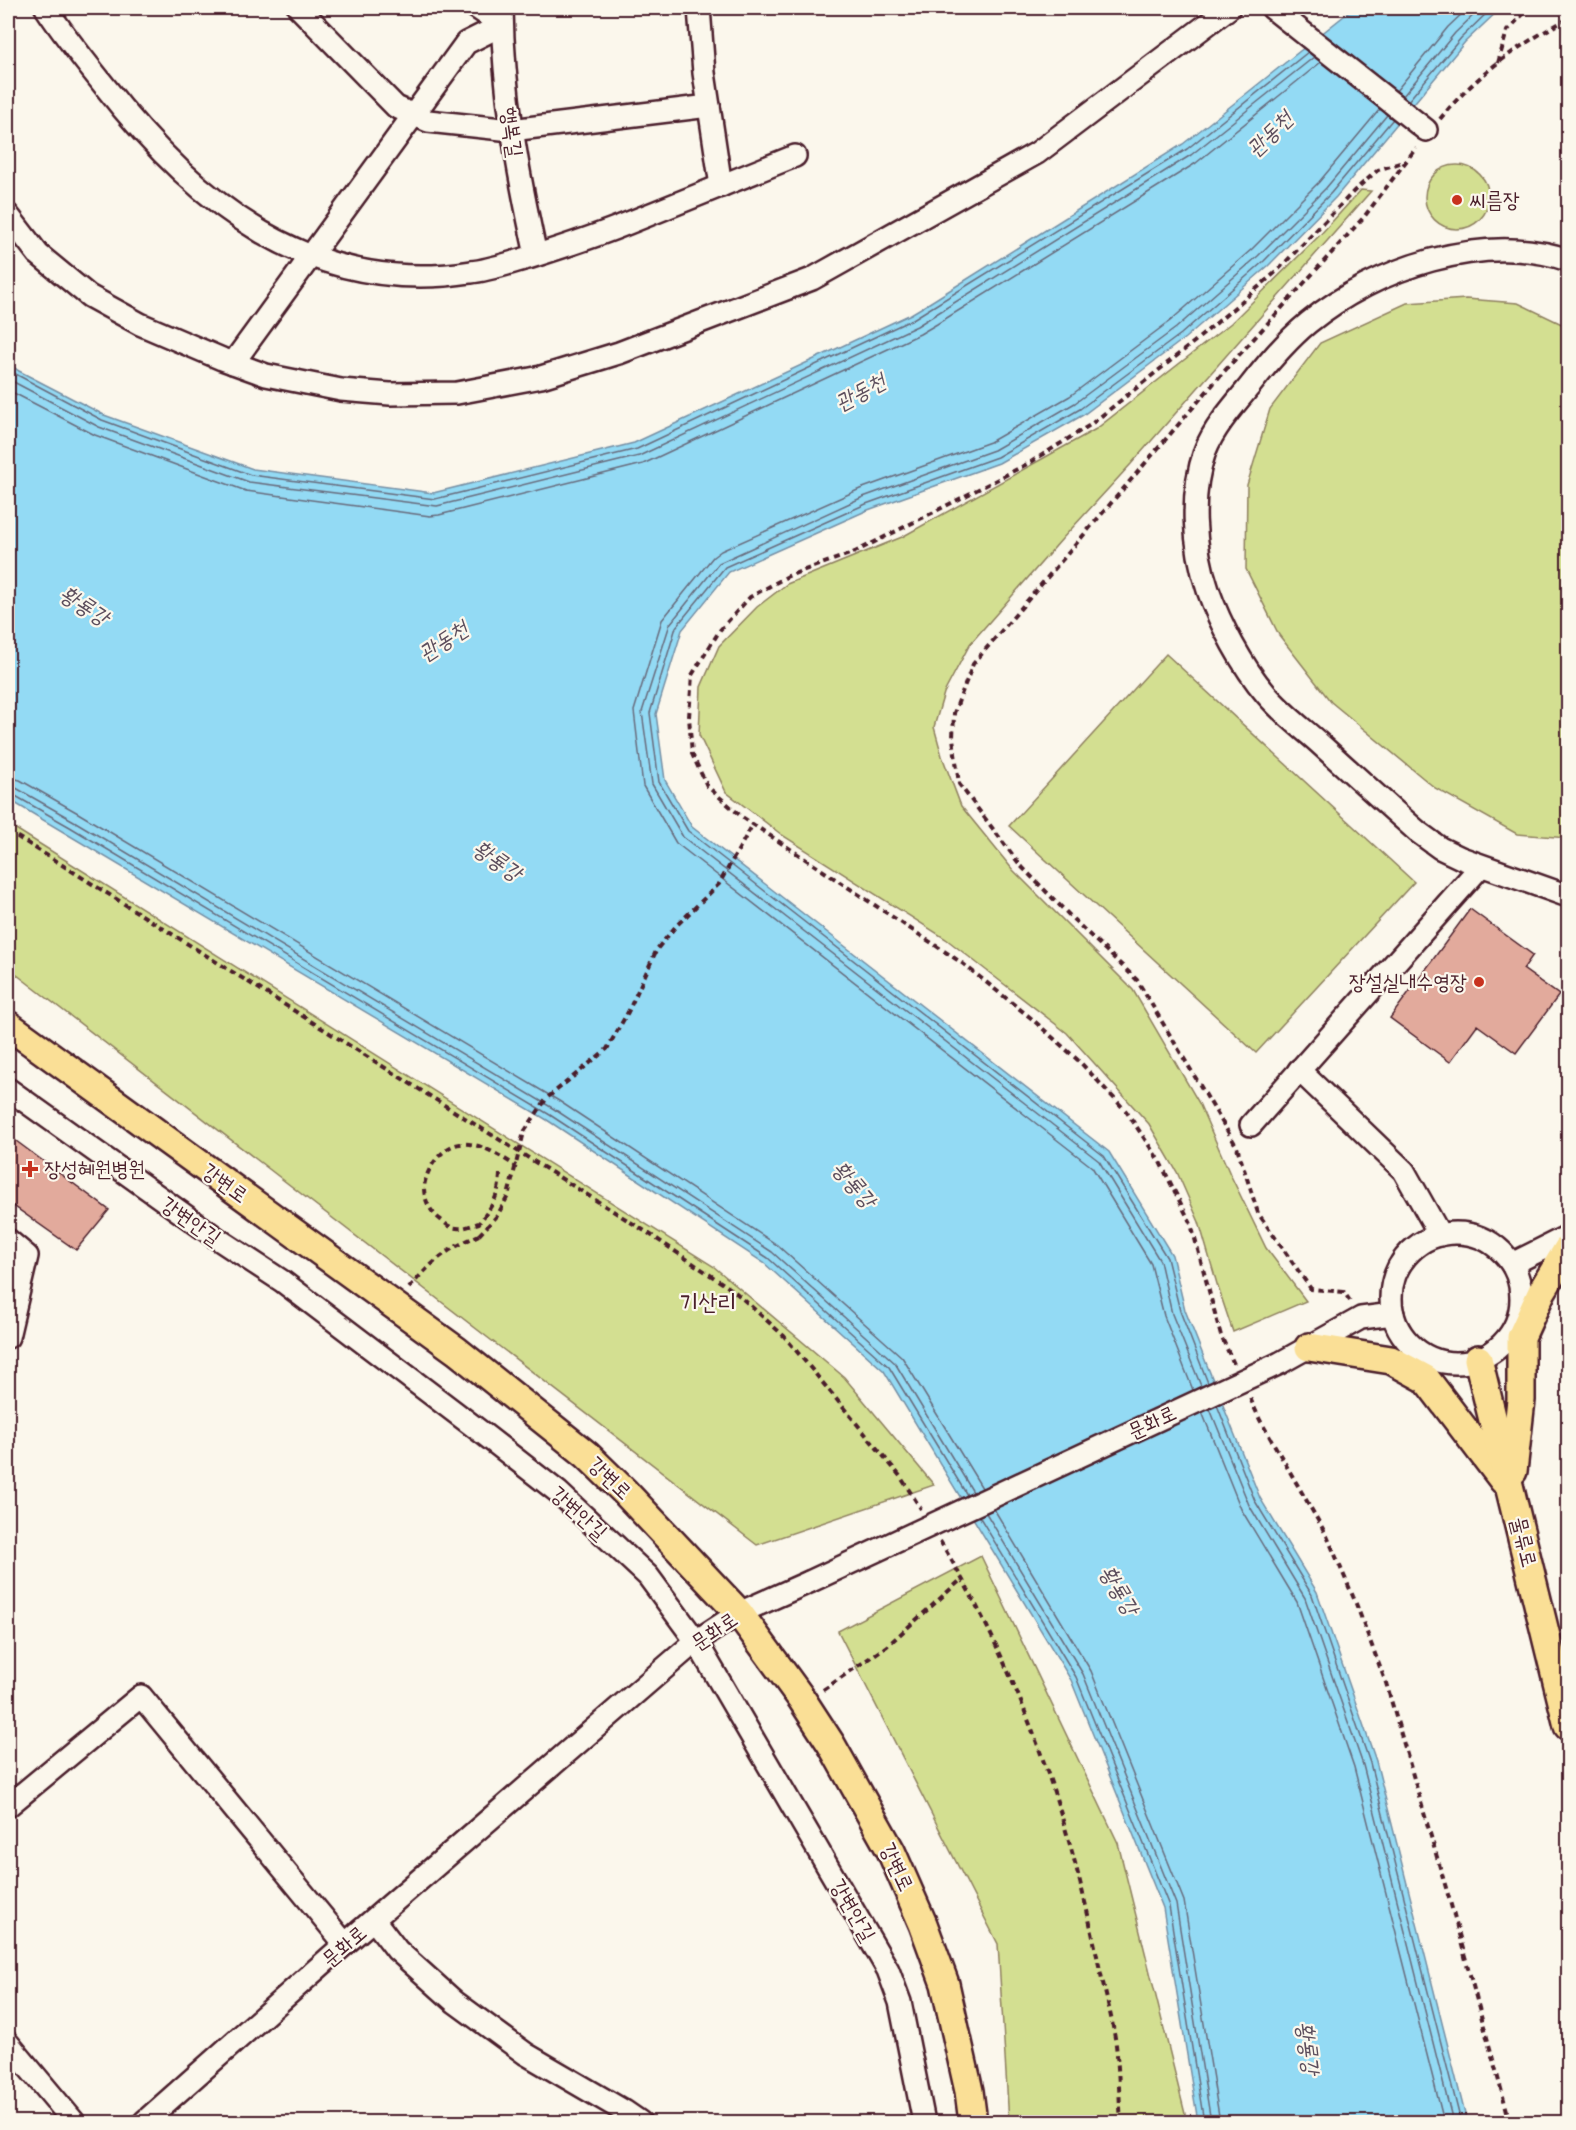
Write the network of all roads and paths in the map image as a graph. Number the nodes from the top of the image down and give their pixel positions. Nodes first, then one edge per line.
1 (46, 8) edge
2 (299, 8) edge
3 (477, 8) edge
4 (699, 8) edge
5 (1229, 8) edge
6 (1272, 8) edge
7 (1529, 8) edge
8 (502, 16) edge
9 (1569, 19) edge
10 (1498, 63) junction
11 (709, 106) junction
12 (413, 114) junction
13 (511, 130) junction
14 (1426, 133) junction
15 (795, 156) dead end
16 (1406, 161) junction
17 (721, 186) junction
18 (8, 215) edge
19 (536, 255) junction
20 (310, 256) junction
21 (1569, 260) edge
22 (232, 363) junction
23 (753, 824) junction
24 (8, 831) edge
25 (1481, 866) junction
26 (1569, 896) edge
27 (8, 1025) edge
28 (1299, 1070) junction
29 (8, 1089) edge
30 (1251, 1125) dead end
31 (516, 1166) junction
32 (500, 1174) dead end
33 (1440, 1235) junction
34 (1569, 1236) edge
35 (8, 1240) edge
36 (1569, 1248) edge
37 (1512, 1264) junction
38 (394, 1306) junction
39 (1394, 1314) junction
40 (1361, 1318) junction
41 (8, 1336) edge
42 (1309, 1347) junction
43 (1478, 1359) junction
44 (1236, 1368) dead end
45 (1246, 1389) dead end
46 (1511, 1490) junction
47 (925, 1517) dead end
48 (938, 1538) dead end
49 (963, 1578) junction
50 (739, 1613) junction
51 (696, 1641) junction
52 (805, 1703) junction
53 (1569, 1726) edge
54 (8, 1806) edge
55 (374, 1920) junction
56 (345, 1944) junction
57 (8, 2043) edge
58 (74, 2122) edge
59 (144, 2122) edge
60 (640, 2122) edge
61 (924, 2122) edge
62 (973, 2122) edge
63 (1121, 2122) edge
64 (1510, 2122) edge

1 - 20 street
2 - 12 street
3 - 8 street
4 - 11 street
5 - 22 street
6 - 14 street
7 - 10 path
8 - 12 street
8 - 13 street, 행복길
9 - 10 path
10 - 14 path
11 - 13 street
11 - 17 street
12 - 13 street
12 - 20 street
13 - 19 street, 행복길
14 - 16 path
15 - 17 street
16 - 23 path
16 - 40 path
17 - 19 street
18 - 22 street
19 - 20 street
20 - 22 street
21 - 25 street
23 - 31 path, bridge
23 - 44 path
24 - 47 path
25 - 26 street
25 - 28 street
27 - 38 main road, 강변로
28 - 30 street
28 - 33 street
29 - 51 street, 강변안길
31 - 32 path
31 - 38 path, bridge
33 - 37 street
33 - 39 street
34 - 37 street
35 - 41 street
36 - 46 main road
37 - 43 street
38 - 50 main road, 강변로
39 - 40 street, 문화로
39 - 43 street
40 - 42 street, 문화로
42 - 46 main road
42 - 50 street, 문화로, bridge
43 - 46 main road, 물류로
45 - 64 path
46 - 53 main road, 물류로
48 - 49 path
49 - 52 path
49 - 63 path
50 - 51 street, 문화로
50 - 52 main road, 강변로
51 - 55 street, 문화로
51 - 61 street, 강변안길
52 - 62 main road, 강변로
54 - 56 street
55 - 56 street, 문화로
55 - 60 street
56 - 59 street, 문화로
57 - 58 street

